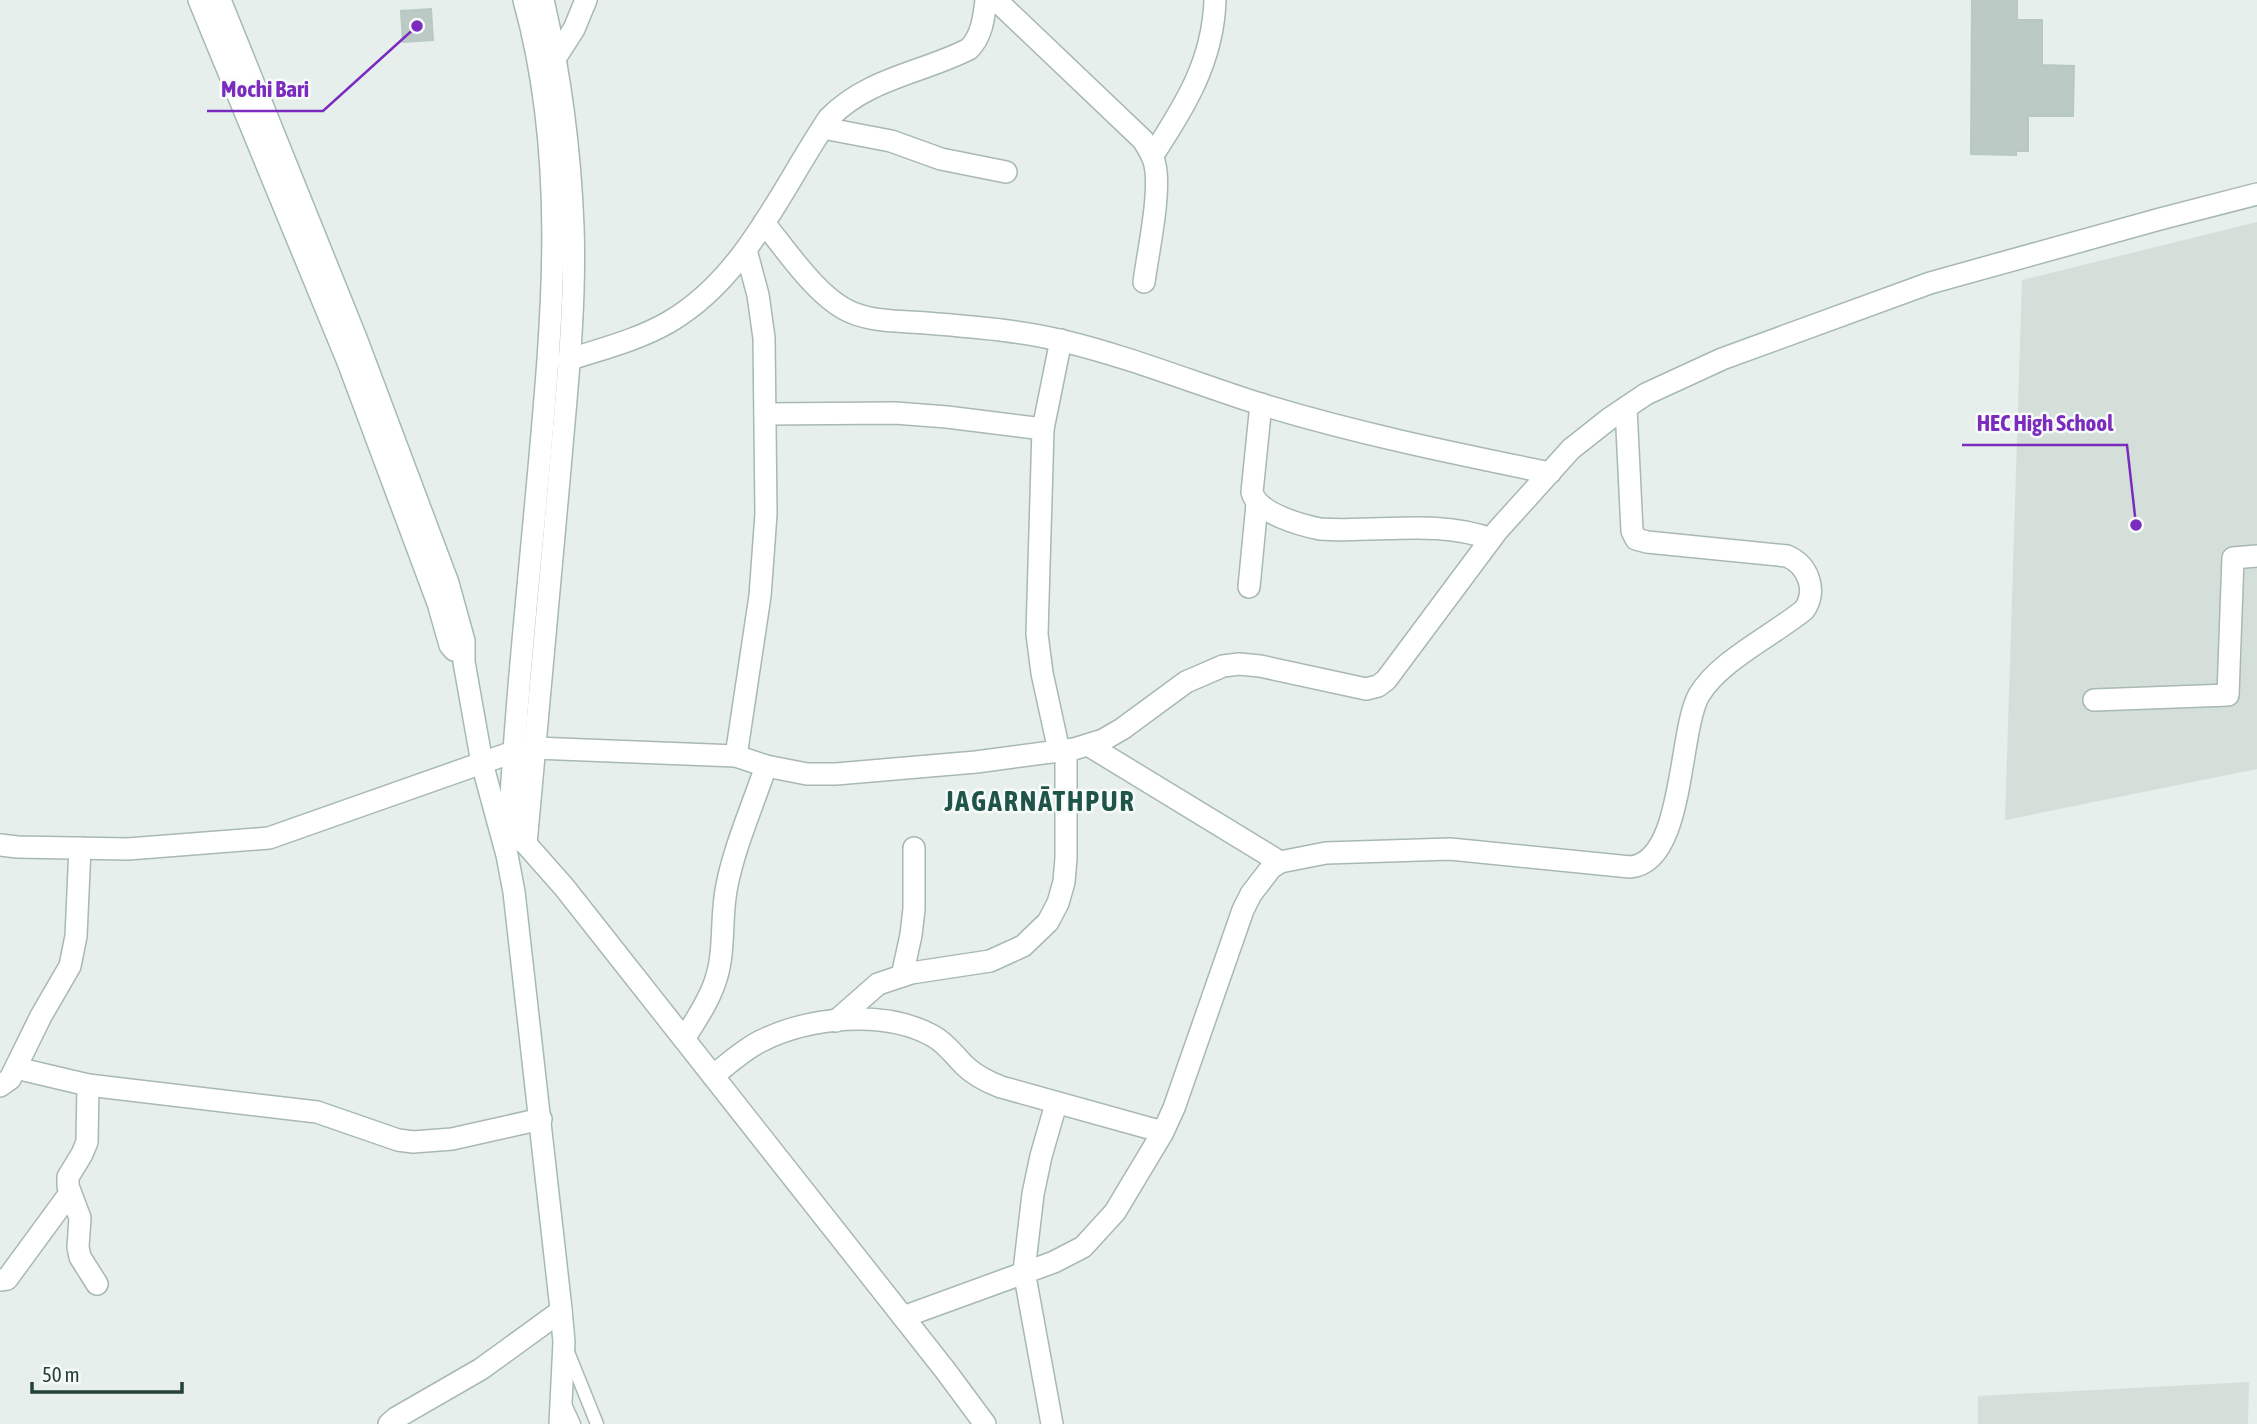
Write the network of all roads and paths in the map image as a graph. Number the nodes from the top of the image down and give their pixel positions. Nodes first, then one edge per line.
1 (199, 0) edge
2 (220, 0) edge
3 (524, 0) edge
4 (543, 0) edge
5 (586, 0) edge
6 (986, 0) edge
7 (996, 0) edge
8 (1215, 0) edge
9 (554, 60) junction
10 (823, 128) junction
11 (1153, 155) junction
12 (1006, 172) dead end
13 (2257, 194) edge
14 (764, 223) junction
15 (746, 250) junction
16 (1144, 282) dead end
17 (1061, 340) junction
18 (568, 360) junction
19 (1261, 404) junction
20 (1626, 408) junction
21 (765, 414) junction
22 (1043, 429) junction
23 (1549, 473) junction
24 (1257, 504) junction
25 (1491, 539) junction
26 (2257, 556) edge
27 (1249, 587) dead end
28 (525, 622) junction
29 (547, 624) junction
30 (464, 662) junction
31 (2094, 700) dead end
32 (1088, 745) junction
33 (535, 748) junction
34 (1062, 750) junction
35 (513, 752) junction
36 (736, 755) junction
37 (482, 763) junction
38 (766, 766) junction
39 (511, 834) junction
40 (0, 845) edge
41 (80, 848) junction
42 (914, 848) dead end
43 (1280, 863) junction
44 (902, 976) junction
45 (836, 1021) junction
46 (684, 1039) junction
47 (16, 1068) junction
48 (712, 1076) junction
49 (88, 1085) junction
50 (0, 1086) edge
51 (1056, 1104) junction
52 (541, 1119) junction
53 (1163, 1132) junction
54 (70, 1194) junction
55 (1024, 1271) junction
56 (0, 1280) edge
57 (97, 1284) dead end
58 (561, 1311) junction
59 (903, 1317) junction
60 (564, 1342) junction
61 (561, 1396) junction
62 (389, 1424) edge
63 (559, 1424) edge
64 (574, 1424) edge
65 (597, 1424) edge
66 (985, 1424) edge
67 (1052, 1424) edge

1 - 30 street
2 - 30 street
3 - 28 street
4 - 9 street
5 - 9 street
6 - 10 street
7 - 11 street
8 - 11 street
9 - 18 street
10 - 12 street
10 - 14 street
11 - 16 street
13 - 20 street
14 - 15 street
14 - 17 street
15 - 18 street
15 - 21 street
17 - 19 street
17 - 22 street
18 - 29 street
19 - 23 street
19 - 24 street
20 - 23 street
20 - 43 street
21 - 22 street
21 - 36 street
22 - 34 street
23 - 25 street
24 - 25 street
24 - 27 street
25 - 32 street
26 - 31 street
28 - 29 street
28 - 35 street
29 - 33 street
30 - 37 street
32 - 34 street
32 - 43 street
33 - 35 street
33 - 36 street
33 - 39 street
34 - 38 street
34 - 44 street
35 - 37 street
35 - 39 street
36 - 38 street
37 - 39 street
37 - 41 street
38 - 46 street
39 - 46 street
39 - 52 street
40 - 41 street
41 - 47 street
42 - 44 street
43 - 53 street
44 - 45 street
45 - 48 street
45 - 51 street
46 - 48 street
47 - 49 street
47 - 50 street
48 - 59 street
49 - 52 street
49 - 54 street
51 - 53 street
51 - 55 street
52 - 58 street
53 - 55 street
54 - 56 street
54 - 57 street
55 - 59 street
55 - 67 street
58 - 60 street
58 - 62 street
59 - 66 street
60 - 61 street
60 - 65 lane
61 - 63 street
61 - 64 lane

